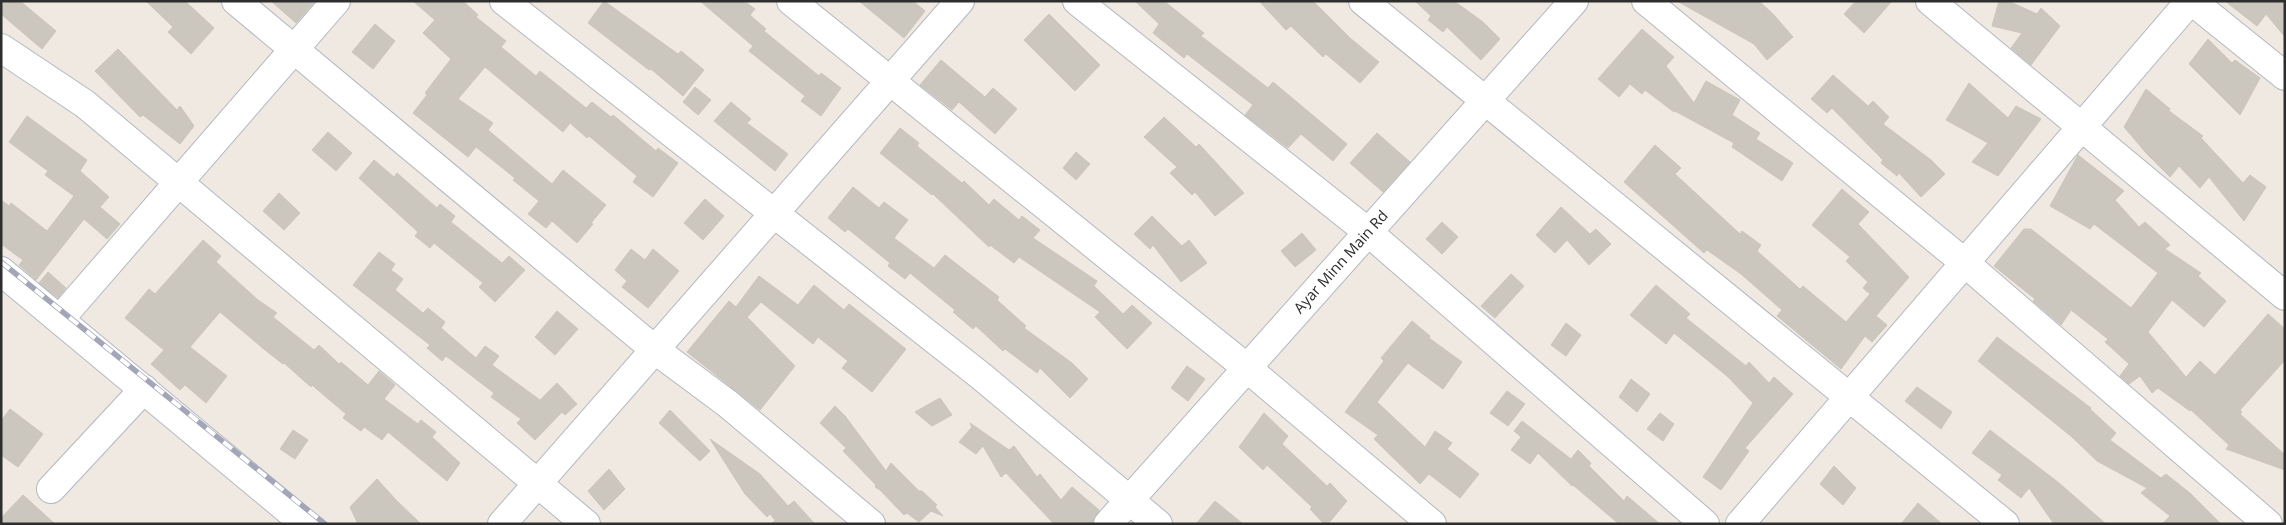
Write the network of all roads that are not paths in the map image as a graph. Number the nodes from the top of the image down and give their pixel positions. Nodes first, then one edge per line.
1 (236, 1) edge
2 (336, 1) edge
3 (504, 1) edge
4 (791, 1) edge
5 (960, 1) edge
6 (1077, 1) edge
7 (1363, 1) edge
8 (1574, 1) edge
9 (1646, 1) edge
10 (1930, 1) edge
11 (2191, 1) edge
12 (1, 48) edge
13 (295, 49) junction
14 (2285, 76) edge
15 (889, 82) junction
16 (1486, 100) junction
17 (2082, 126) junction
18 (180, 183) junction
19 (774, 214) junction
20 (1368, 232) junction
21 (1965, 263) junction
22 (1, 272) edge
23 (2285, 296) edge
24 (60, 319) junction
25 (654, 349) junction
26 (1247, 368) junction
27 (144, 389) junction
28 (1848, 398) junction
29 (536, 484) junction
30 (51, 489) dead end
31 (1130, 500) junction
32 (305, 524) edge
33 (502, 524) edge
34 (586, 524) edge
35 (871, 524) edge
36 (1108, 524) edge
37 (1158, 524) edge
38 (1432, 524) edge
39 (1705, 524) edge
40 (1740, 524) edge
41 (2005, 524) edge
42 (2268, 524) edge

1 - 13 street
2 - 13 street
3 - 19 street
4 - 15 street
5 - 15 street
6 - 20 street
7 - 16 street
8 - 16 street, Ayar Minn Main Rd
9 - 21 street
10 - 17 street
11 - 14 street
11 - 17 street
12 - 18 street
13 - 18 street
13 - 25 street
15 - 19 street
15 - 26 street
16 - 20 street, Ayar Minn Main Rd
16 - 28 street
17 - 21 street
17 - 23 street
18 - 24 street
18 - 29 street
19 - 25 street
19 - 31 street
20 - 26 street, Ayar Minn Main Rd
20 - 39 street
21 - 28 street
21 - 42 street
22 - 24 street
24 - 27 street
25 - 29 street
25 - 35 street
26 - 31 street, Ayar Minn Main Rd
26 - 38 street
27 - 30 street
27 - 32 street
28 - 40 street
28 - 41 street
29 - 33 street
29 - 34 street
31 - 36 street, Ayar Minn Main Rd
31 - 37 street

